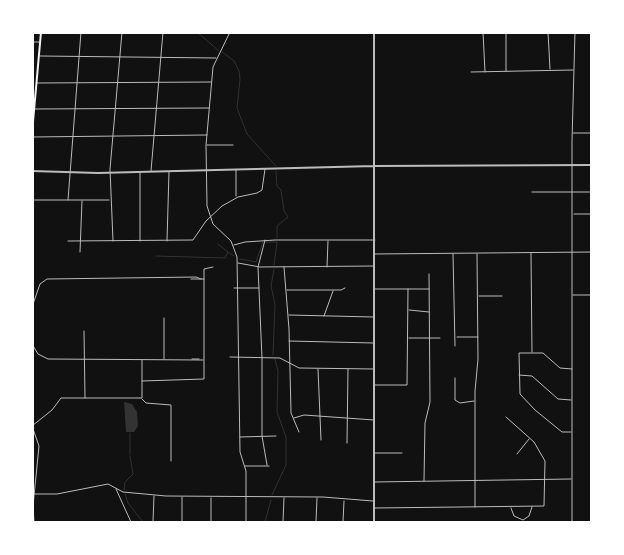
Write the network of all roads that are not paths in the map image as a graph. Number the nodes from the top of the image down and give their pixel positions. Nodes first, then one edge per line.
1 (41, 32) edge
2 (81, 32) edge
3 (122, 32) edge
4 (163, 32) edge
5 (230, 32) edge
6 (374, 32) edge
7 (483, 32) edge
8 (506, 32) edge
9 (548, 32) edge
10 (574, 32) edge
11 (32, 42) edge
12 (40, 42) junction
13 (39, 56) junction
14 (79, 56) junction
15 (120, 57) junction
16 (161, 58) junction
17 (216, 58) junction
18 (32, 68) edge
19 (38, 69) junction
20 (550, 70) junction
21 (574, 70) junction
22 (506, 71) junction
23 (471, 72) dead end
24 (485, 72) junction
25 (117, 82) junction
26 (158, 82) junction
27 (211, 82) junction
28 (36, 83) junction
29 (76, 83) junction
30 (156, 108) junction
31 (209, 108) junction
32 (34, 109) junction
33 (74, 109) junction
34 (115, 109) junction
35 (33, 124) edge
36 (32, 133) edge
37 (572, 133) junction
38 (592, 133) edge
39 (207, 135) junction
40 (113, 136) junction
41 (154, 136) junction
42 (32, 137) edge
43 (72, 137) junction
44 (206, 145) junction
45 (233, 145) dead end
46 (573, 165) junction
47 (592, 165) edge
48 (374, 166) junction
49 (265, 168) junction
50 (207, 170) junction
51 (236, 170) junction
52 (32, 171) edge
53 (169, 171) junction
54 (69, 172) junction
55 (140, 172) junction
56 (151, 172) junction
57 (110, 173) junction
58 (532, 192) dead end
59 (574, 192) junction
60 (592, 192) edge
61 (236, 198) junction
62 (32, 200) edge
63 (68, 200) junction
64 (82, 200) junction
65 (110, 200) junction
66 (573, 214) junction
67 (592, 214) edge
68 (210, 218) junction
69 (265, 240) junction
70 (328, 240) junction
71 (375, 240) junction
72 (68, 241) dead end
73 (80, 241) junction
74 (113, 241) junction
75 (140, 241) junction
76 (167, 241) junction
77 (234, 246) junction
78 (80, 252) dead end
79 (592, 252) edge
80 (532, 253) junction
81 (573, 253) junction
82 (375, 254) junction
83 (453, 254) junction
84 (477, 254) junction
85 (237, 263) junction
86 (213, 266) dead end
87 (375, 266) junction
88 (258, 267) junction
89 (284, 267) junction
90 (328, 267) junction
91 (429, 274) dead end
92 (204, 279) junction
93 (234, 288) dead end
94 (238, 288) junction
95 (260, 288) junction
96 (345, 288) dead end
97 (375, 289) junction
98 (408, 289) junction
99 (429, 289) junction
100 (286, 290) junction
101 (333, 290) junction
102 (572, 295) junction
103 (592, 295) edge
104 (478, 296) junction
105 (502, 296) dead end
106 (32, 307) edge
107 (408, 310) junction
108 (429, 312) junction
109 (288, 315) junction
110 (324, 316) junction
111 (375, 317) junction
112 (164, 318) dead end
113 (84, 331) dead end
114 (455, 337) junction
115 (478, 337) junction
116 (408, 338) junction
117 (430, 338) junction
118 (440, 338) dead end
119 (288, 341) junction
120 (375, 343) junction
121 (32, 344) edge
122 (455, 346) dead end
123 (532, 353) junction
124 (550, 354) dead end
125 (547, 356) junction
126 (230, 357) dead end
127 (238, 357) junction
128 (262, 358) junction
129 (84, 359) junction
130 (142, 359) junction
131 (164, 359) junction
132 (204, 360) junction
133 (289, 364) junction
134 (318, 368) junction
135 (348, 368) junction
136 (375, 369) junction
137 (572, 369) junction
138 (519, 375) junction
139 (455, 378) dead end
140 (142, 381) junction
141 (375, 385) junction
142 (85, 398) junction
143 (142, 398) junction
144 (572, 400) junction
145 (475, 401) junction
146 (318, 416) junction
147 (506, 417) dead end
148 (293, 418) junction
149 (347, 418) junction
150 (374, 420) junction
151 (32, 426) edge
152 (299, 432) dead end
153 (572, 432) junction
154 (262, 436) junction
155 (276, 436) dead end
156 (239, 438) junction
157 (529, 438) junction
158 (321, 440) dead end
159 (346, 443) dead end
160 (374, 453) junction
161 (402, 453) dead end
162 (517, 454) dead end
163 (171, 461) dead end
164 (244, 466) junction
165 (572, 479) junction
166 (546, 480) junction
167 (424, 481) junction
168 (476, 481) junction
169 (374, 482) junction
170 (116, 489) junction
171 (33, 494) edge
172 (154, 495) junction
173 (182, 497) junction
174 (211, 497) junction
175 (246, 497) junction
176 (284, 497) junction
177 (317, 497) junction
178 (344, 500) junction
179 (374, 502) junction
180 (510, 506) junction
181 (532, 506) junction
182 (475, 507) junction
183 (374, 508) junction
184 (33, 521) edge
185 (131, 522) edge
186 (153, 522) edge
187 (182, 522) edge
188 (212, 522) edge
189 (246, 522) edge
190 (283, 522) edge
191 (294, 522) edge
192 (316, 522) edge
193 (334, 522) edge
194 (344, 522) edge
195 (374, 522) edge
196 (572, 522) edge

1 - 12 main road
2 - 14 street
3 - 15 street
4 - 16 street
5 - 17 street
6 - 48 street
7 - 24 street
8 - 22 street
9 - 20 street
10 - 21 street
11 - 12 street
12 - 13 main road
13 - 14 street
13 - 19 main road
14 - 15 street
14 - 29 street
15 - 16 street
15 - 25 street
16 - 17 street
16 - 26 street
17 - 27 street
18 - 19 street
19 - 28 main road
20 - 21 street
20 - 22 street
21 - 37 street
22 - 24 street
23 - 24 street
25 - 26 street
25 - 29 street
25 - 34 street
26 - 27 street
26 - 30 street
27 - 31 street
28 - 29 street
28 - 32 main road
29 - 33 street
30 - 31 street
30 - 34 street
30 - 41 street
31 - 39 street
32 - 33 street
32 - 35 main road
33 - 34 street
33 - 43 street
34 - 40 street
35 - 36 main road
37 - 38 street
37 - 46 street
39 - 41 street
39 - 44 street
40 - 41 street
40 - 43 street
40 - 57 street
41 - 56 street
42 - 43 street
43 - 54 street
44 - 45 street
44 - 50 street
46 - 47 street
46 - 48 street
46 - 59 street
48 - 49 street
48 - 71 street
49 - 51 street
49 - 61 street
50 - 51 street
50 - 53 street
50 - 68 street
51 - 61 street
52 - 54 street
53 - 56 street
53 - 76 street
54 - 57 street
54 - 63 street
55 - 56 street
55 - 57 street
55 - 75 street
57 - 65 street
58 - 59 street
59 - 60 street
59 - 66 street
61 - 68 street
62 - 63 street
63 - 64 street
64 - 65 street
64 - 73 street
65 - 74 street
66 - 67 street
66 - 81 street
68 - 76 street
68 - 77 street
69 - 70 street
69 - 77 street
69 - 88 street
70 - 71 street
70 - 90 street
71 - 82 street
72 - 73 street
73 - 74 street
73 - 78 street
74 - 75 street
75 - 76 street
77 - 85 street
79 - 81 street
80 - 81 street
80 - 84 street
80 - 123 street
81 - 102 street
82 - 83 street
82 - 87 street
83 - 84 street
83 - 114 street
84 - 104 street
85 - 88 street
85 - 94 street
86 - 92 street
87 - 90 street
87 - 97 street
88 - 89 street
88 - 95 street
89 - 90 street
89 - 100 street
91 - 99 street
92 - 106 street
92 - 132 street
93 - 94 street
94 - 95 street
94 - 127 street
95 - 128 street
96 - 101 street
97 - 98 street
97 - 111 street
98 - 99 street
98 - 107 street
99 - 108 street
100 - 101 street
100 - 109 street
101 - 110 street
102 - 103 street
102 - 137 street
104 - 105 street
104 - 115 street
107 - 108 street
107 - 116 street
108 - 117 street
109 - 110 street
109 - 119 street
110 - 111 street
111 - 120 street
112 - 131 street
113 - 129 street
114 - 115 street
114 - 122 street
115 - 145 street
116 - 117 street
116 - 141 street
117 - 118 street
117 - 167 street
119 - 120 street
119 - 133 street
120 - 136 street
121 - 129 street
123 - 125 street
123 - 138 street
124 - 125 street
125 - 137 street
126 - 127 street
127 - 128 street
127 - 156 street
128 - 133 street
128 - 154 street
129 - 130 street
129 - 142 street
130 - 131 street
130 - 140 street
131 - 132 street
132 - 140 street
133 - 134 street
133 - 148 street
134 - 135 street
134 - 146 street
135 - 136 street
135 - 149 street
136 - 141 street
137 - 144 street
138 - 144 street
138 - 153 street
139 - 145 street
140 - 143 street
141 - 150 street
142 - 143 street
142 - 151 street
143 - 163 street
144 - 153 street
145 - 168 street
146 - 148 street
146 - 149 street
146 - 158 street
147 - 157 street
148 - 152 street
149 - 150 street
149 - 159 street
150 - 160 street
151 - 171 street
153 - 165 street
154 - 155 street
154 - 156 street
154 - 164 street
156 - 164 street
157 - 162 street
157 - 166 street
160 - 161 street
160 - 169 street
164 - 175 street
165 - 166 street
165 - 196 street
166 - 168 street
166 - 181 street
167 - 168 street
167 - 169 street
168 - 182 street
169 - 179 street
170 - 171 street
170 - 172 street
170 - 185 street
171 - 184 street
172 - 173 street
172 - 186 street
173 - 174 street
173 - 187 street
174 - 175 street
174 - 188 street
175 - 176 street
175 - 189 street
176 - 177 street
176 - 190 street
177 - 178 street
177 - 192 street
178 - 179 street
178 - 194 street
179 - 183 street
180 - 181 street
180 - 181 street
180 - 182 street
182 - 183 street
183 - 195 street
191 - 192 street
192 - 193 street

